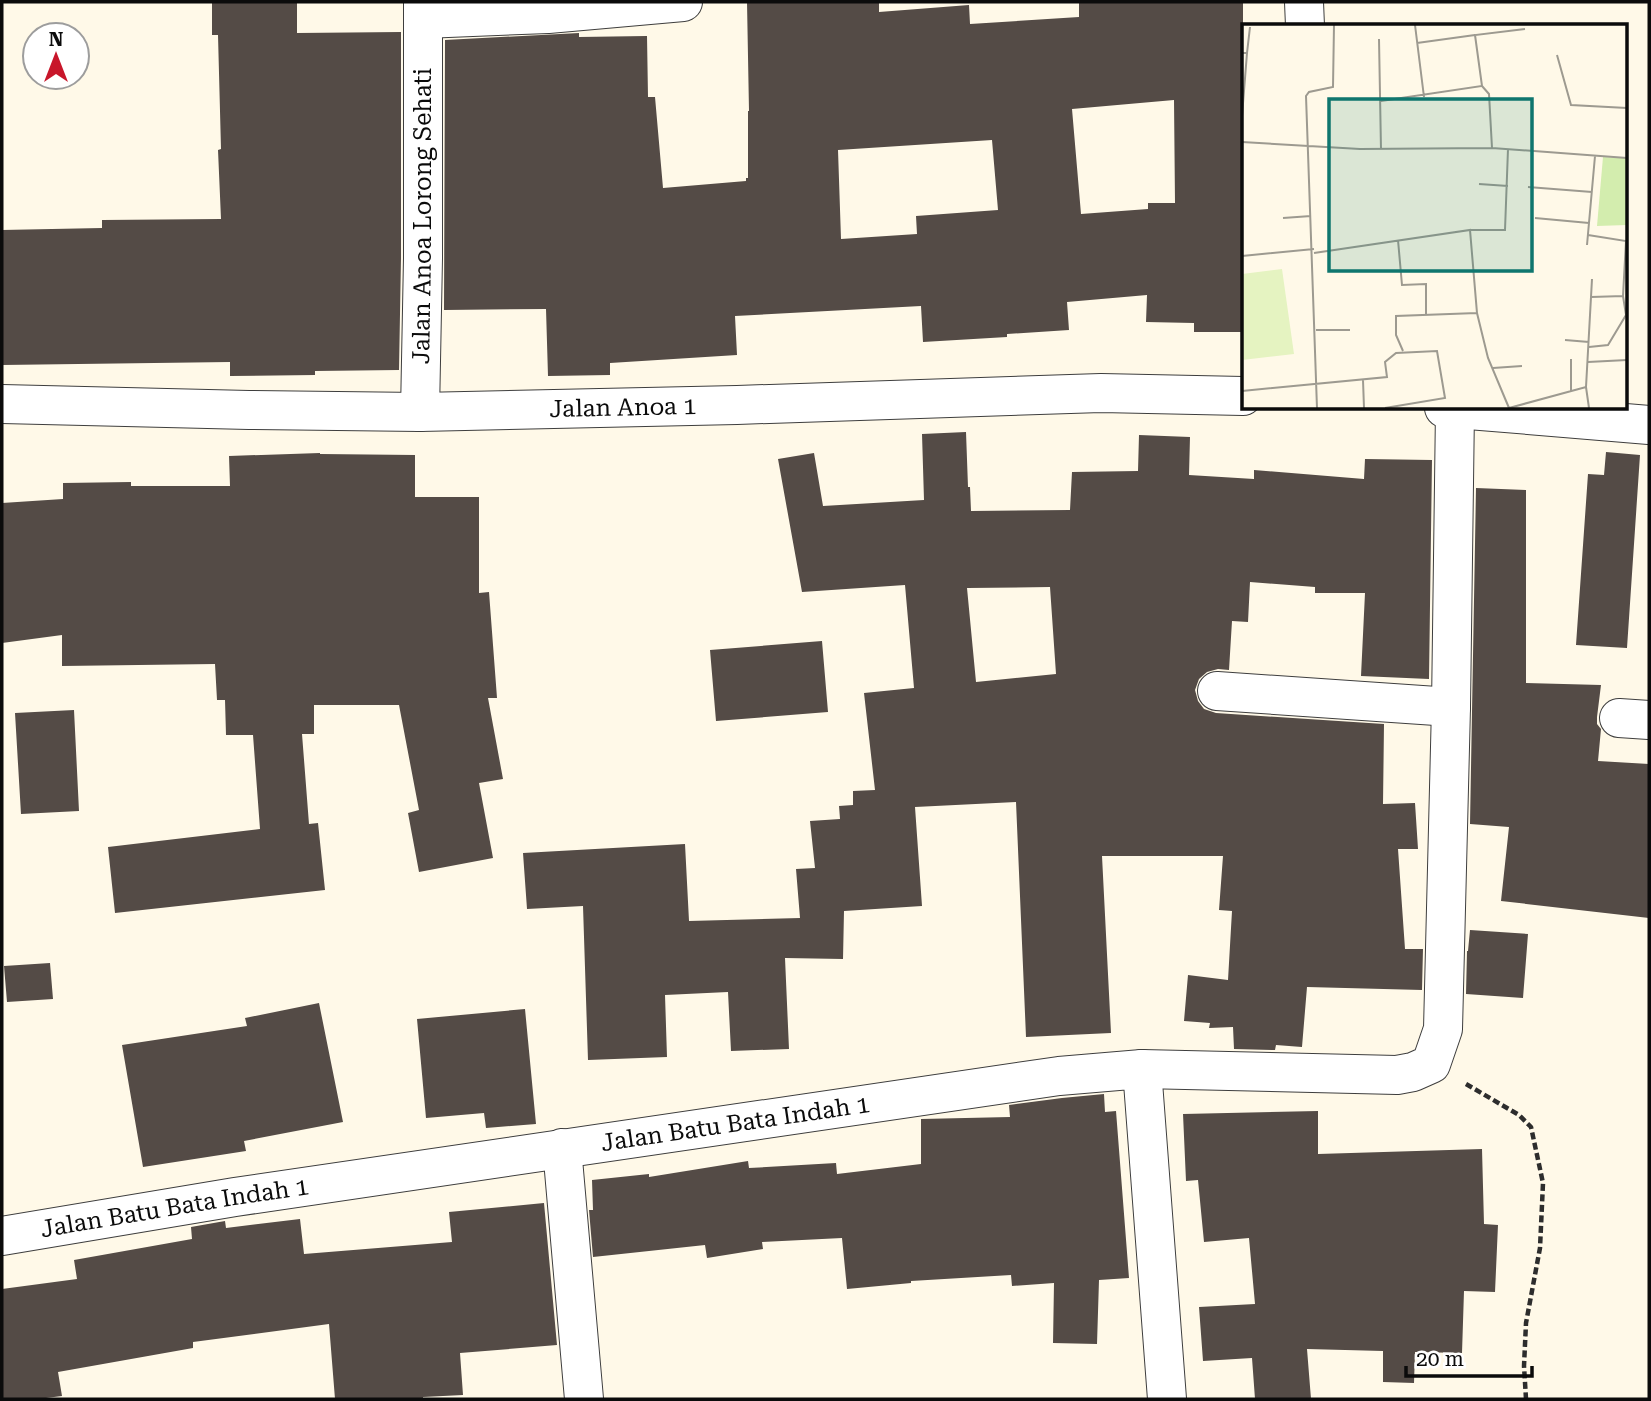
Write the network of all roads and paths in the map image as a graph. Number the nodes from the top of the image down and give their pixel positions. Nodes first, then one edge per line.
1 (683, 2) edge
2 (1304, 2) edge
3 (423, 10) edge
4 (1305, 24) edge
5 (1242, 396) edge
6 (2, 404) edge
7 (1455, 410) edge
8 (1467, 410) edge
9 (419, 412) junction
10 (1649, 425) edge
11 (1217, 691) dead end
12 (1451, 707) junction
13 (1432, 1064) junction
14 (1142, 1069) junction
15 (562, 1148) junction
16 (2, 1236) edge
17 (584, 1399) edge
18 (1167, 1399) edge
19 (1526, 1399) edge

1 - 3 street, Jalan Anoa Lorong Sehati
2 - 4 street
3 - 9 street, Jalan Anoa Lorong Sehati
5 - 9 street, Jalan Anoa 1
6 - 9 street, Jalan Anoa 1
7 - 12 street
8 - 10 street
11 - 12 street
12 - 13 street
13 - 14 street, Jalan Batu Bata Indah 1
13 - 19 path
14 - 15 street, Jalan Batu Bata Indah 1
14 - 18 street
15 - 16 street, Jalan Batu Bata Indah 1
15 - 17 street

